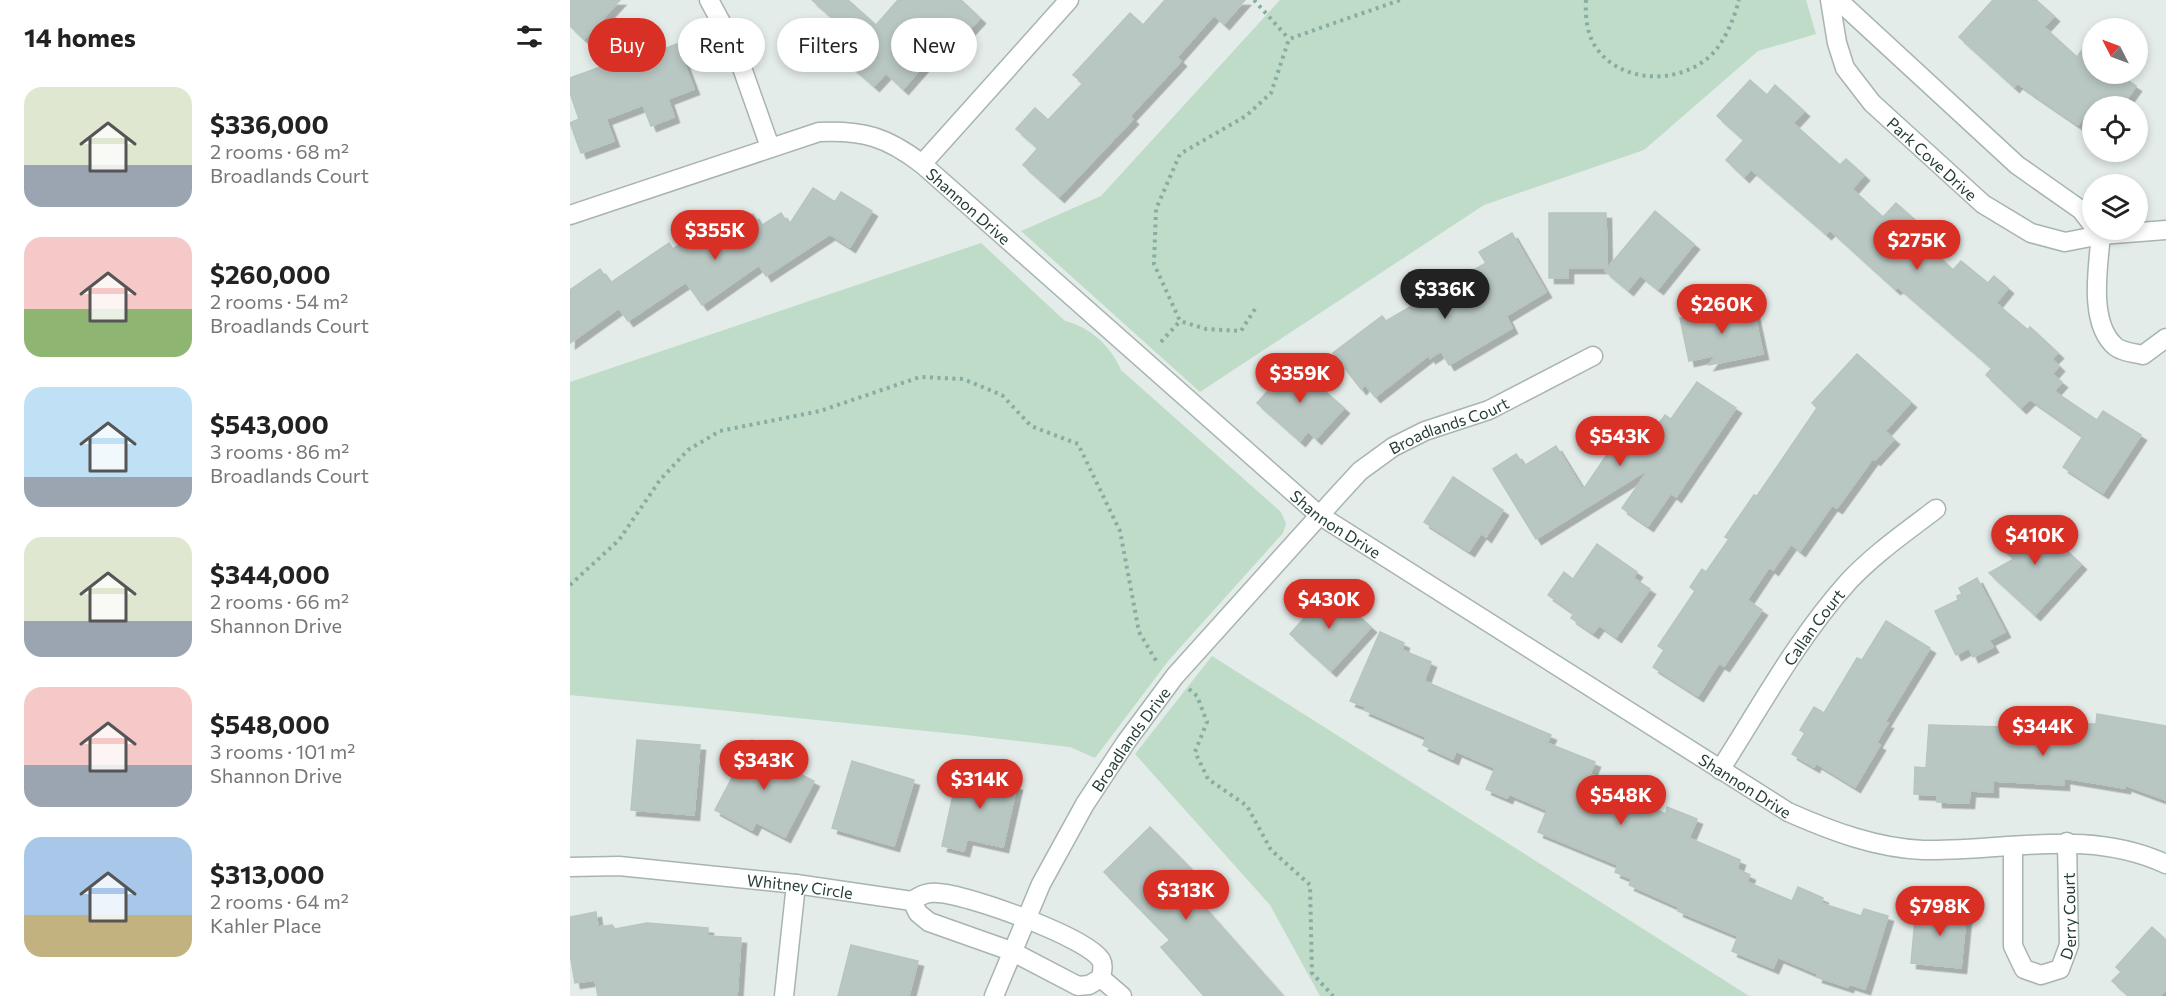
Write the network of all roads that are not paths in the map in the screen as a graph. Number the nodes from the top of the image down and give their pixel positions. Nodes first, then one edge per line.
1 (709, 0) edge
2 (1069, 0) edge
3 (1830, 0) edge
4 (1838, 0) edge
5 (770, 147) junction
6 (922, 164) junction
7 (2082, 211) edge
8 (570, 215) edge
9 (2148, 230) edge
10 (2166, 230) edge
11 (2082, 235) edge
12 (2097, 240) edge
13 (2166, 338) edge
14 (1593, 356) dead end
15 (1936, 509) dead end
16 (1319, 515) junction
17 (1720, 770) junction
18 (2067, 842) junction
19 (2013, 846) junction
20 (2166, 864) edge
21 (570, 867) edge
22 (796, 884) junction
23 (912, 901) junction
24 (1024, 918) junction
25 (1011, 951) junction
26 (1101, 978) junction
27 (784, 996) edge
28 (994, 996) edge
29 (1122, 996) edge

1 - 5 street
2 - 6 street
3 - 11 street, Park Cove Drive
4 - 7 street
5 - 6 street, Shannon Drive
5 - 8 street, Shannon Drive
6 - 16 street, Shannon Drive
9 - 10 street, Park Cove Drive
12 - 13 street
14 - 16 street, Broadlands Court
15 - 17 street, Callan Court
16 - 17 street, Shannon Drive
16 - 24 street, Broadlands Drive
17 - 19 street, Shannon Drive
18 - 19 street, Shannon Drive
18 - 19 street, Derry Court
18 - 20 street, Shannon Drive
21 - 22 street, Whitney Circle
22 - 23 street, Whitney Circle
22 - 27 street
23 - 24 street, Whitney Circle
23 - 25 street
24 - 25 street, Broadlands Drive
24 - 26 street, Whitney Circle
25 - 26 street
25 - 28 street, Broadlands Drive
26 - 29 street

